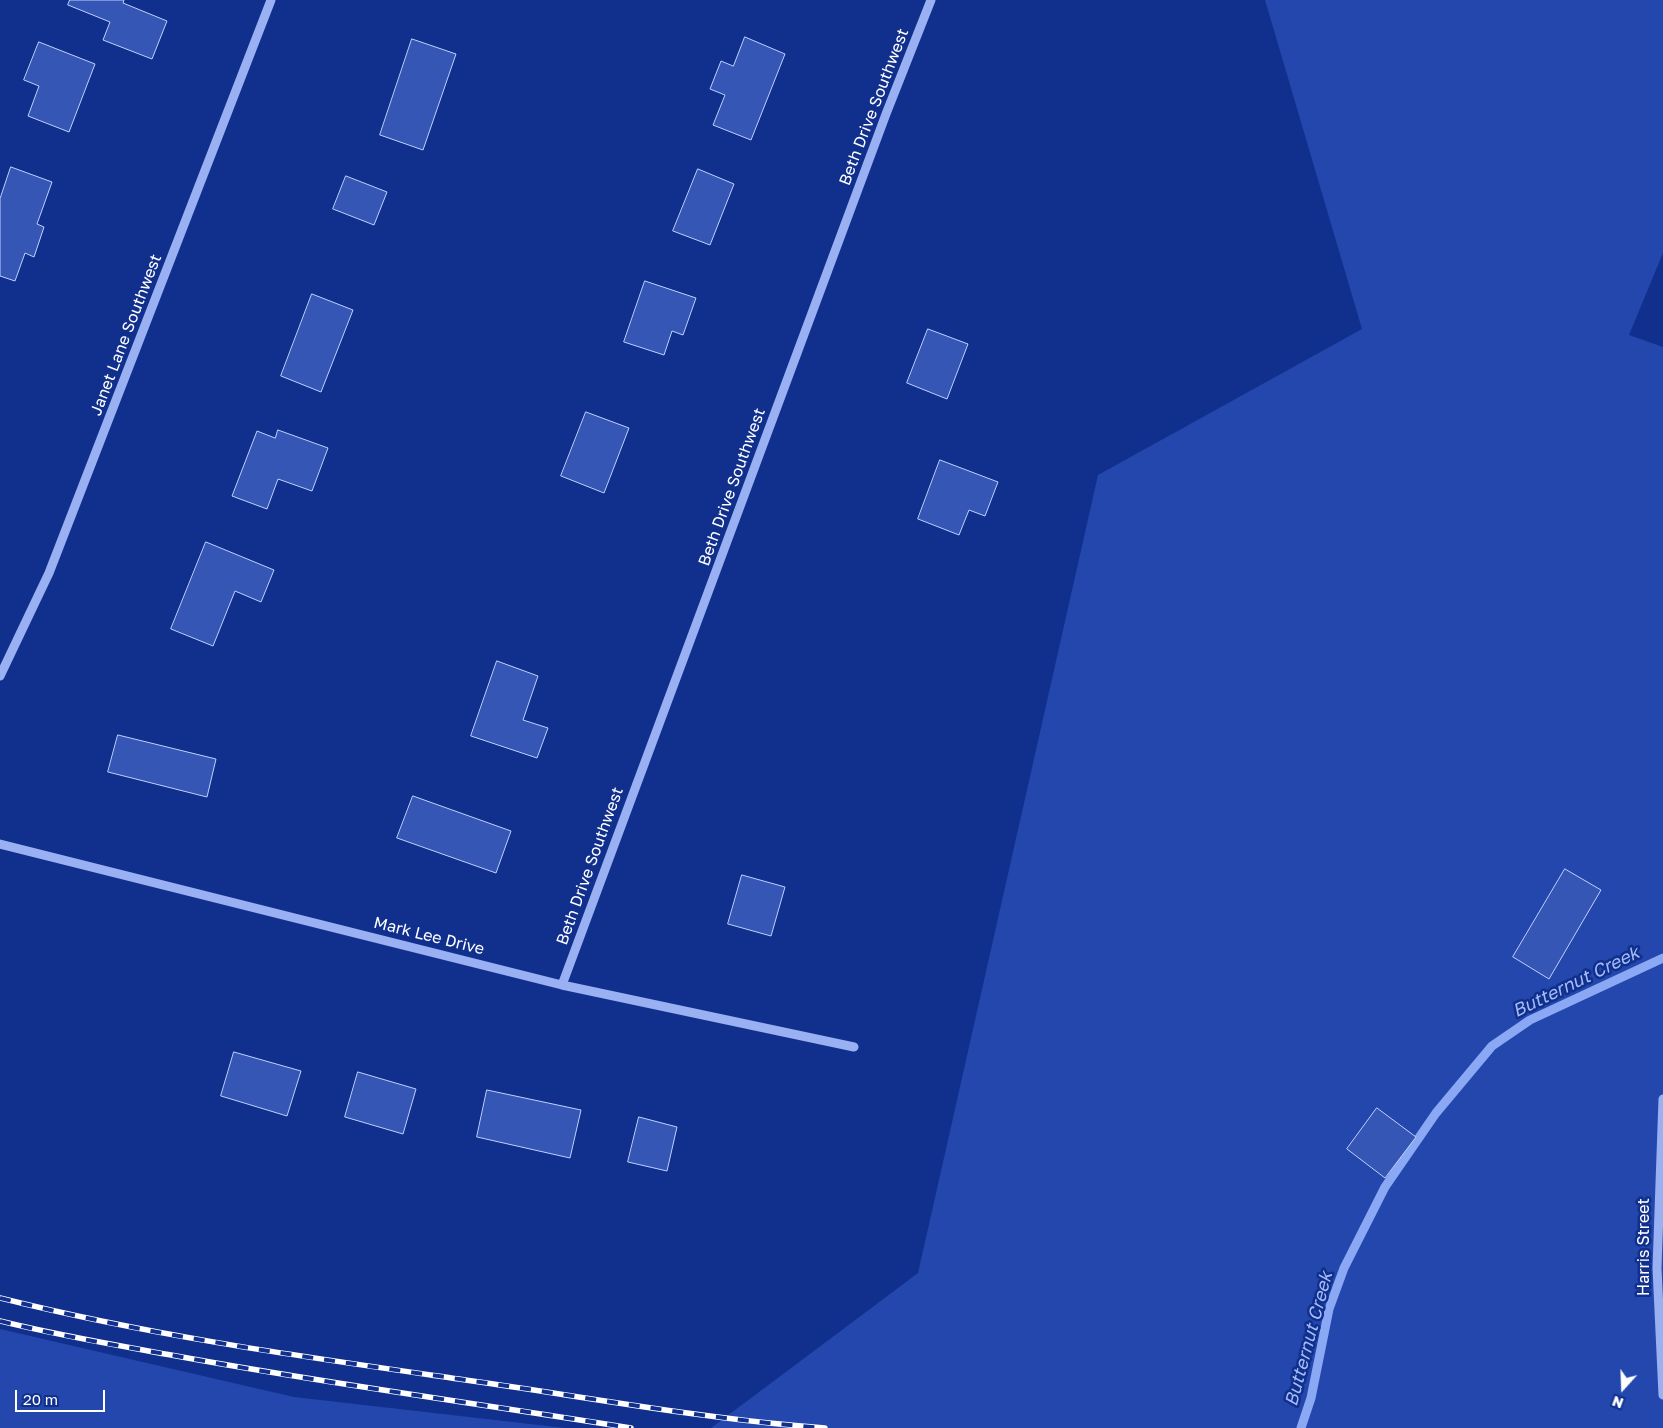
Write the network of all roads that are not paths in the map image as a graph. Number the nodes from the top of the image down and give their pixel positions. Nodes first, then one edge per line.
1 (271, 0) edge
2 (931, 0) edge
3 (0, 676) edge
4 (0, 844) edge
5 (562, 985) junction
6 (854, 1047) dead end
7 (1663, 1099) edge
8 (1663, 1395) edge

1 - 3 street, Janet Lane Southwest
2 - 5 street, Beth Drive Southwest
4 - 5 street, Mark Lee Drive
5 - 6 street, Mark Lee Drive
7 - 8 street, Harris Street

